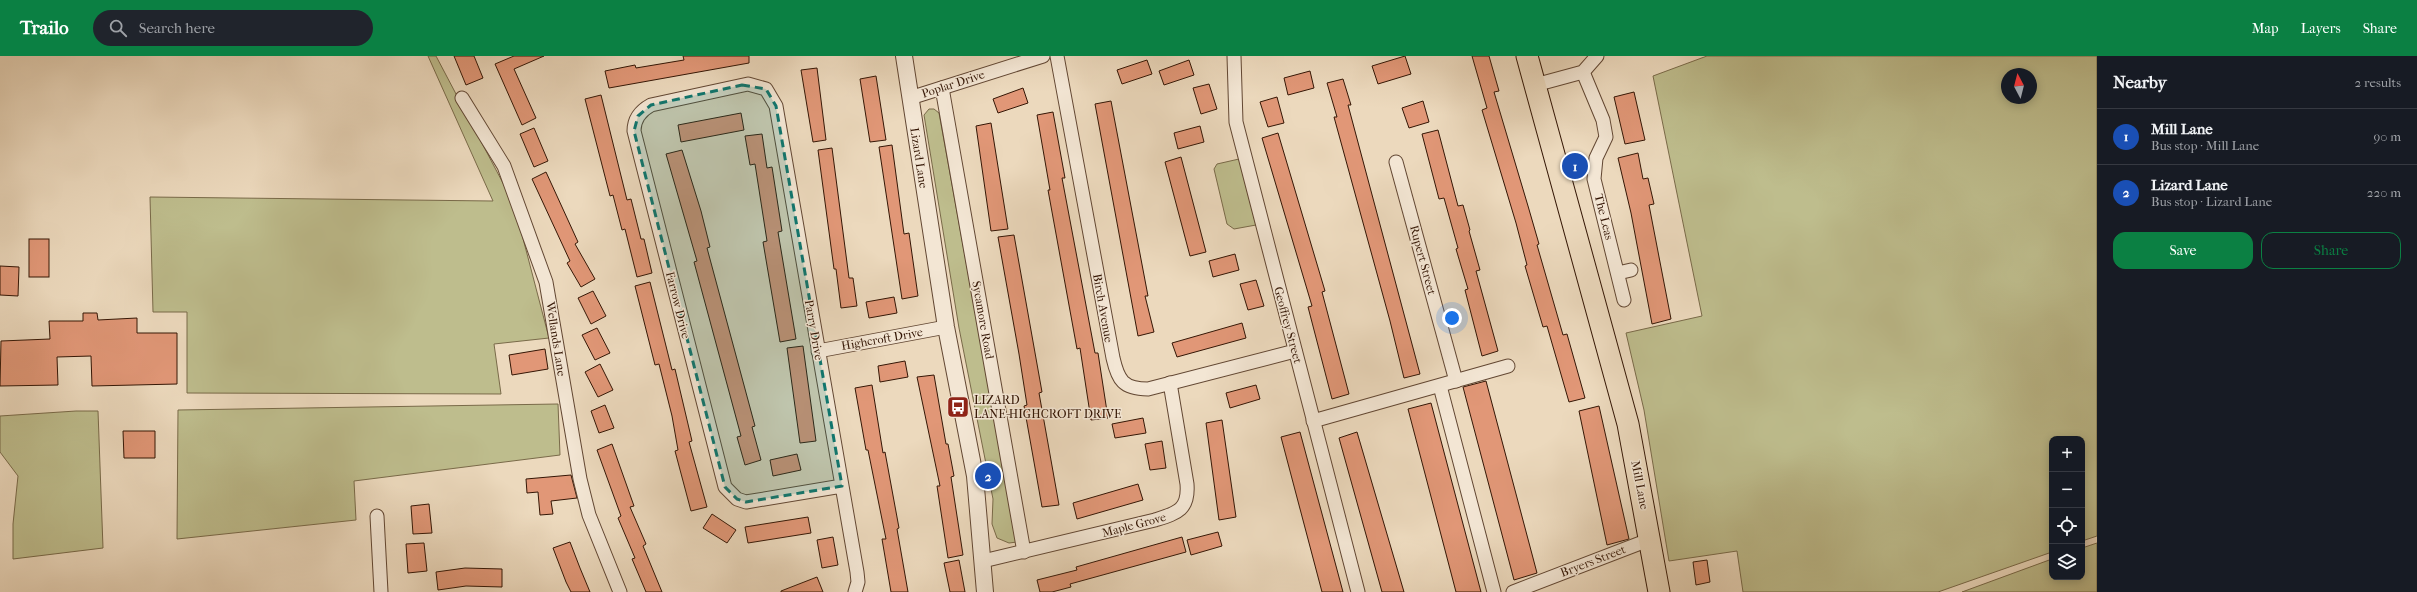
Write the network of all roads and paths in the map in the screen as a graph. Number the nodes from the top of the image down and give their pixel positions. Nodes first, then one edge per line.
1 (904, 56) edge
2 (1043, 56) edge
3 (1057, 56) edge
4 (1234, 56) edge
5 (1527, 56) edge
6 (1597, 56) edge
7 (1583, 72) junction
8 (748, 84) joint
9 (1535, 85) junction
10 (942, 88) junction
11 (462, 98) dead end
12 (910, 98) junction
13 (1396, 162) dead end
14 (1631, 270) dead end
15 (1618, 273) junction
16 (1624, 300) dead end
17 (946, 327) junction
18 (818, 351) junction
19 (1295, 351) junction
20 (1508, 366) dead end
21 (1456, 381) junction
22 (1170, 383) junction
23 (1440, 386) junction
24 (1313, 421) junction
25 (842, 486) junction
26 (377, 516) dead end
27 (1651, 539) junction
28 (1024, 552) junction
29 (983, 561) junction
30 (381, 592) edge
31 (620, 592) edge
32 (855, 592) edge
33 (985, 592) edge
34 (1358, 592) edge
35 (1494, 592) edge
36 (1513, 592) edge
37 (1659, 592) edge

1 - 12 street, Lizard Lane
2 - 10 street, Poplar Drive
3 - 22 street, Birch Avenue
4 - 19 street, Geoffrey Street
5 - 9 main road, Mill Lane
6 - 7 street
7 - 9 street
7 - 15 street, The Leas
8 - 18 street, Parry Drive
8 - 25 street, Farrow Drive
9 - 27 main road, Mill Lane
10 - 12 street, Poplar Drive
10 - 28 street, Sycamore Road
11 - 31 street, Wellands Lane
12 - 17 street, Lizard Lane
13 - 21 street, Rupert Street
14 - 15 street
15 - 16 street, The Leas
17 - 18 street, Highcroft Drive
17 - 29 street, Lizard Lane
18 - 25 street, Parry Drive
19 - 22 street, Birch Avenue
19 - 24 street, Geoffrey Street
20 - 21 street
21 - 23 street
22 - 28 street, Maple Grove
23 - 24 street
23 - 35 street
24 - 34 street, Geoffrey Street
25 - 32 street, Parry Drive
26 - 30 street
27 - 36 street, Bryers Street
27 - 37 main road, Mill Lane
28 - 29 street, Maple Grove
29 - 33 street, Lizard Lane

